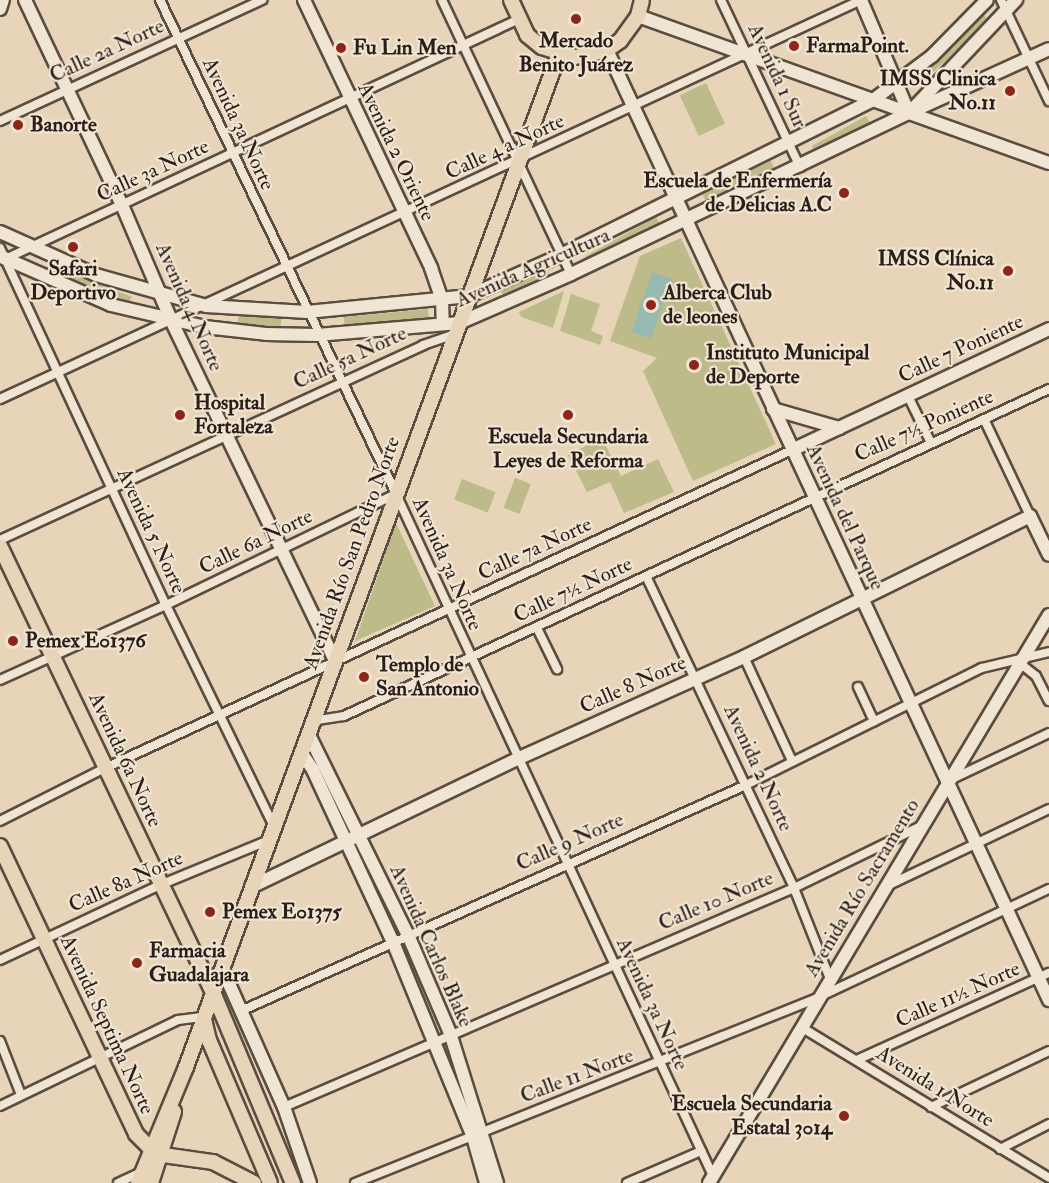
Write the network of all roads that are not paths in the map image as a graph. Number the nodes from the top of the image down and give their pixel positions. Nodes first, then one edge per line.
1 (3, 0) edge
2 (25, 0) edge
3 (160, 0) edge
4 (262, 0) edge
5 (304, 0) edge
6 (442, 0) edge
7 (511, 0) edge
8 (642, 0) edge
9 (721, 0) edge
10 (861, 0) edge
11 (987, 0) edge
12 (1016, 0) edge
13 (1004, 6) edge
14 (0, 9) edge
15 (638, 16) junction
16 (517, 20) junction
17 (178, 39) junction
18 (463, 45) junction
19 (1049, 49) edge
20 (607, 50) junction
21 (559, 54) junction
22 (746, 54) junction
23 (1029, 58) junction
24 (899, 83) junction
25 (68, 90) junction
26 (348, 100) junction
27 (873, 100) junction
28 (1049, 101) edge
29 (633, 107) junction
30 (909, 113) junction
31 (0, 121) edge
32 (789, 144) junction
33 (232, 154) junction
34 (518, 161) junction
35 (1049, 163) edge
36 (800, 167) junction
37 (674, 200) junction
38 (122, 205) junction
39 (404, 213) junction
40 (684, 220) junction
41 (0, 232) edge
42 (29, 248) junction
43 (561, 255) junction
44 (1, 256) edge
45 (286, 268) junction
46 (571, 274) junction
47 (162, 295) junction
48 (469, 296) junction
49 (442, 300) junction
50 (206, 306) junction
51 (307, 312) junction
52 (171, 320) junction
53 (443, 324) junction
54 (457, 329) junction
55 (1049, 329) edge
56 (317, 335) junction
57 (60, 371) junction
58 (340, 383) junction
59 (1049, 389) edge
60 (908, 396) junction
61 (0, 399) edge
62 (773, 409) junction
63 (984, 419) junction
64 (839, 428) junction
65 (226, 434) junction
66 (931, 443) junction
67 (792, 450) junction
68 (112, 490) junction
69 (396, 494) junction
70 (814, 497) junction
71 (1030, 516) junction
72 (0, 540) edge
73 (0, 546) edge
74 (280, 551) junction
75 (1049, 555) edge
76 (646, 576) junction
77 (861, 597) junction
78 (166, 605) junction
79 (447, 610) junction
80 (1049, 615) edge
81 (537, 628) junction
82 (1049, 652) edge
83 (53, 656) junction
84 (469, 657) junction
85 (744, 657) junction
86 (1023, 660) junction
87 (335, 661) junction
88 (557, 669) dead end
89 (697, 678) junction
90 (0, 680) edge
91 (858, 687) dead end
92 (1049, 701) edge
93 (910, 702) junction
94 (221, 714) junction
95 (874, 721) junction
96 (310, 727) junction
97 (1049, 733) edge
98 (301, 752) junction
99 (517, 759) junction
100 (792, 761) junction
101 (105, 768) junction
102 (947, 782) junction
103 (746, 785) junction
104 (1049, 809) edge
105 (0, 821) edge
106 (928, 822) junction
107 (274, 826) junction
108 (360, 835) junction
109 (269, 840) junction
110 (347, 842) junction
111 (976, 843) junction
112 (0, 846) edge
113 (566, 864) junction
114 (160, 885) junction
115 (889, 885) junction
116 (251, 887) junction
117 (794, 888) junction
118 (1049, 889) edge
119 (1006, 909) junction
120 (408, 935) junction
121 (44, 940) junction
122 (393, 942) junction
123 (0, 960) edge
124 (613, 964) junction
125 (222, 968) junction
126 (1044, 976) edge
127 (830, 979) junction
128 (213, 992) junction
129 (817, 998) junction
130 (1049, 1000) edge
131 (243, 1010) junction
132 (204, 1017) junction
133 (801, 1027) junction
134 (450, 1033) junction
135 (435, 1040) junction
136 (0, 1041) edge
137 (1049, 1051) edge
138 (99, 1059) junction
139 (859, 1059) junction
140 (660, 1063) junction
141 (21, 1095) junction
142 (0, 1106) edge
143 (284, 1107) junction
144 (931, 1107) junction
145 (1049, 1124) edge
146 (478, 1134) junction
147 (1000, 1149) junction
148 (701, 1151) junction
149 (156, 1153) junction
150 (139, 1178) edge
151 (1049, 1178) edge
152 (711, 1180) edge
153 (118, 1183) edge
154 (151, 1183) edge
155 (254, 1183) edge
156 (270, 1183) edge
157 (293, 1183) edge
158 (310, 1183) edge
159 (355, 1183) edge
160 (487, 1183) edge
161 (627, 1183) edge

1 - 14 street
2 - 25 street, Avenida 4 Norte
3 - 17 street, Avenida 3a Norte
4 - 17 street, Calle 2a Norte
5 - 26 street, Avenida 2 Oriente
6 - 18 street
7 - 16 main road
8 - 15 main road
9 - 22 street, Avenida 1 Sur
10 - 22 street, Calle 4 a Norte
10 - 24 street
11 - 24 street, Avenida Agricultura
12 - 13 street, Avenida Agricultura
13 - 23 street
13 - 30 street, Avenida Agricultura
15 - 20 main road
15 - 22 street
16 - 18 street, Calle 3a Norte
16 - 21 main road
17 - 25 street, Calle 2a Norte
17 - 33 street, Avenida 3a Norte
18 - 26 street, Calle 3a Norte
18 - 34 street
19 - 23 street
20 - 21 main road
20 - 29 street, Avenida del Parque
21 - 34 main road, Avenida Río San Pedro Norte
22 - 27 street
22 - 29 street, Calle 4 a Norte
22 - 32 street, Avenida 1 Sur
23 - 28 street
23 - 30 street
24 - 27 street, Avenida Agricultura
24 - 30 street
25 - 31 street, Calle 2a Norte
25 - 38 street, Avenida 4 Norte
26 - 33 street, Calle 3a Norte
26 - 39 street, Avenida 2 Oriente
27 - 30 street
27 - 32 street, Avenida Agricultura
29 - 34 street, Calle 4 a Norte
29 - 37 street, Avenida del Parque
30 - 35 street
30 - 36 street, Avenida Agricultura
32 - 36 street, Avenida 1 Sur
32 - 37 street, Avenida Agricultura
33 - 38 street, Calle 3a Norte
33 - 45 street, Avenida 3a Norte
34 - 39 street, Calle 4 a Norte
34 - 43 street
34 - 48 main road, Avenida Río San Pedro Norte
36 - 40 street, Avenida Agricultura
37 - 40 street, Avenida del Parque
37 - 43 street, Avenida Agricultura
38 - 42 street, Calle 3a Norte
38 - 47 street, Avenida 4 Norte
39 - 45 street, Calle 4 a Norte
39 - 49 street, Avenida 2 Oriente
40 - 46 street, Avenida Agricultura
40 - 62 street, Avenida del Parque
41 - 42 street, Avenida Agricultura
42 - 44 street, Calle 3a Norte
42 - 47 street, Avenida Agricultura
43 - 46 street
43 - 48 street, Avenida Agricultura
44 - 52 street, Avenida Agricultura
44 - 57 street, Avenida 5 Norte
45 - 50 street, Calle 4 a Norte
45 - 51 street, Avenida 3a Norte
46 - 54 street, Avenida Agricultura
47 - 50 street, Avenida Agricultura
47 - 52 street, Avenida 4 Norte
48 - 49 street, Avenida Agricultura
48 - 54 main road, Avenida Río San Pedro Norte
49 - 51 street, Avenida Agricultura
49 - 53 street, Avenida 2 Oriente
50 - 51 street, Avenida Agricultura
50 - 52 street, Calle 4 a Norte
51 - 56 street, Avenida 3a Norte
52 - 56 street, Avenida Agricultura
52 - 57 street, Calle 4 a Norte
52 - 65 street, Avenida 4 Norte
53 - 54 street, Avenida Agricultura
53 - 56 street, Avenida Agricultura
54 - 58 street, Calle 5a Norte
54 - 69 main road, Avenida Río San Pedro Norte
55 - 60 street, Calle 7 Poniente
56 - 58 street, Avenida 3a Norte
57 - 61 street, Calle 4 a Norte
57 - 68 street, Avenida 5 Norte
58 - 65 street, Calle 5a Norte
58 - 69 street, Avenida 3a Norte
59 - 63 street, Calle 7½ Poniente
60 - 64 street, Calle 7 Poniente
60 - 66 street
62 - 64 street
62 - 67 street, Avenida del Parque
63 - 66 street, Calle 7½ Poniente
63 - 71 street
64 - 67 street, Calle 7 Poniente
65 - 68 street, Calle 5a Norte
65 - 74 street, Avenida 4 Norte
66 - 70 street, Calle 7½ Poniente
67 - 70 street, Avenida del Parque
67 - 79 street, Calle 7a Norte
68 - 72 street, Calle 5a Norte
68 - 78 street, Avenida 5 Norte
69 - 74 street, Calle 6a Norte
69 - 79 street, Avenida 3a Norte
69 - 87 main road, Avenida Río San Pedro Norte
70 - 76 street, Calle 7½ Norte
70 - 77 street, Avenida del Parque
71 - 75 street
71 - 77 street, Calle 8 Norte
73 - 83 main road, Avenida 6a Norte
74 - 78 street, Calle 6a Norte
74 - 87 street, Avenida 4 Norte
76 - 81 street, Calle 7½ Norte
76 - 89 street, Avenida 2 Norte
77 - 85 street, Calle 8 Norte
77 - 93 street, Avenida del Parque
78 - 83 street, Calle 6a Norte
78 - 94 street, Avenida 5 Norte
79 - 84 street, Avenida 3a Norte
79 - 87 street, Calle 7a Norte
80 - 86 street, Avenida Río Sacramento
81 - 84 street, Calle 7½ Norte
81 - 88 street
82 - 86 street, Calle 9 Norte
83 - 90 street, Calle 6a Norte
83 - 101 main road, Avenida 6a Norte
84 - 96 street, Calle 7½ Norte
84 - 99 street, Avenida 3a Norte
85 - 89 street, Calle 8 Norte
85 - 100 street
86 - 92 street
86 - 93 street, Calle 9 Norte
86 - 102 street, Avenida Río Sacramento
87 - 94 street, Calle 7a Norte
87 - 96 main road, Avenida Río San Pedro Norte
89 - 99 street, Calle 8 Norte
89 - 103 street, Avenida 2 Norte
91 - 95 street
93 - 95 street, Calle 9 Norte
93 - 102 street, Avenida del Parque
94 - 101 street, Calle 7a Norte
94 - 107 street, Avenida 5 Norte
95 - 100 street, Calle 9 Norte
96 - 98 main road, Avenida Río San Pedro Norte
96 - 108 street, Avenida Carlos Blake
97 - 102 street
98 - 107 main road, Avenida Río San Pedro Norte
98 - 110 street, Avenida Carlos Blake
99 - 108 street, Calle 8 Norte
99 - 113 street, Avenida 3a Norte
100 - 103 street, Calle 9 Norte
101 - 105 street, Calle 7a Norte
101 - 114 main road, Avenida 6a Norte
102 - 106 street, Avenida Río Sacramento
102 - 111 street, Avenida del Parque
103 - 113 street, Calle 9 Norte
103 - 117 street, Avenida 2 Norte
104 - 111 street
106 - 115 street, Avenida Río Sacramento
106 - 117 street, Calle 10 Norte
107 - 109 main road, Avenida Río San Pedro Norte
108 - 110 street, Calle 8 Norte
108 - 120 street, Avenida Carlos Blake
109 - 114 street, Calle 8a Norte
109 - 116 main road, Avenida Río San Pedro Norte
110 - 116 street, Calle 8 Norte
110 - 122 street, Avenida Carlos Blake
111 - 115 street
111 - 119 street, Avenida del Parque
112 - 121 main road, Avenida Septima Norte
113 - 120 street, Calle 9 Norte
113 - 124 street, Avenida 3a Norte
114 - 121 street, Calle 8a Norte
114 - 128 main road, Avenida 6a Norte
115 - 127 street, Avenida Río Sacramento
116 - 125 main road, Avenida Río San Pedro Norte
117 - 124 street, Calle 10 Norte
117 - 127 street, Avenida 2 Norte
118 - 119 street, Calle 11 Norte
119 - 126 street, Avenida del Parque
119 - 129 street, Calle 11 Norte
120 - 122 street, Calle 9 Norte
120 - 134 street, Avenida Carlos Blake
121 - 123 street, Calle 8a Norte
121 - 138 main road, Avenida Septima Norte
122 - 131 street, Calle 9 Norte
122 - 135 street, Avenida Carlos Blake
124 - 134 street, Calle 10 Norte
124 - 140 street, Avenida 3a Norte
125 - 128 main road, Avenida Río San Pedro Norte
125 - 131 street
126 - 130 street, Avenida del Parque
126 - 139 street, Calle 11½ Norte
127 - 129 street, Avenida Río Sacramento
128 - 132 main road, Avenida Río San Pedro Norte
128 - 157 main road, Avenida 6a Norte
129 - 133 street, Avenida Río Sacramento
129 - 140 street, Calle 11 Norte
131 - 143 street
132 - 138 street
132 - 149 main road, Avenida Río San Pedro Norte
132 - 156 main road
133 - 139 street, Avenida 1 Norte
133 - 152 street, Avenida Río Sacramento
134 - 135 street, Calle 10 Norte
134 - 146 street, Avenida Carlos Blake
135 - 143 street, Calle 10 Norte
135 - 146 street, Avenida Carlos Blake
136 - 141 street
137 - 144 street
138 - 141 street
138 - 149 main road, Avenida Septima Norte
139 - 144 street, Avenida 1 Norte
140 - 146 street, Calle 11 Norte
140 - 148 street, Avenida 3a Norte
141 - 142 street
143 - 158 street
144 - 147 street, Avenida 1 Norte
145 - 147 street
146 - 159 street, Calle 11 Norte
146 - 160 street, Avenida Carlos Blake
147 - 151 street, Avenida 1 Norte
148 - 152 street, Avenida 3a Norte
148 - 161 street
149 - 150 main road, Avenida Río San Pedro Norte
149 - 154 main road, Avenida Río San Pedro Norte
149 - 155 main road
150 - 153 street

